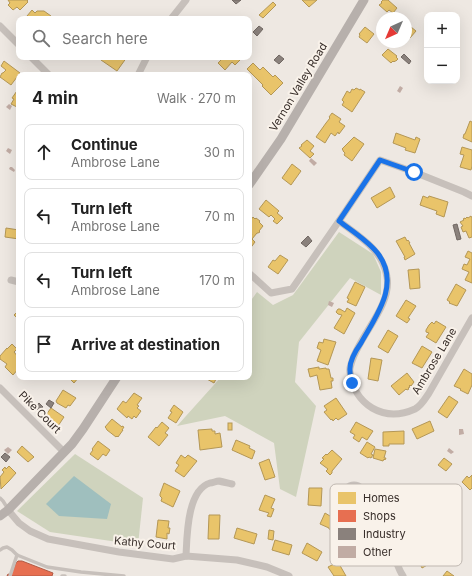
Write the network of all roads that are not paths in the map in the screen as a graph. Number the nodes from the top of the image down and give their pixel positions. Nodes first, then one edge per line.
1 (186, 0) edge
2 (364, 0) edge
3 (173, 16) edge
4 (1, 31) edge
5 (16, 44) edge
6 (34, 60) edge
7 (146, 60) edge
8 (46, 72) edge
9 (140, 72) edge
10 (252, 181) edge
11 (472, 196) edge
12 (339, 221) junction
13 (252, 276) edge
14 (10, 280) dead end
15 (16, 281) edge
16 (472, 318) edge
17 (115, 380) edge
18 (0, 388) edge
19 (64, 452) junction
20 (232, 484) dead end
21 (0, 498) edge
22 (8, 510) junction
23 (0, 516) edge
24 (0, 550) edge
25 (18, 556) junction
26 (186, 556) junction
27 (398, 566) edge
28 (80, 574) edge
29 (10, 576) edge
30 (124, 576) edge
31 (289, 576) edge
32 (403, 576) edge

1 - 3 street
2 - 10 main road, Vernon Valley Road
4 - 5 street
6 - 8 street
7 - 9 street
11 - 12 street
12 - 13 street
12 - 16 street, Ambrose Lane
14 - 15 street
17 - 19 main road
18 - 19 street, Pike Court
19 - 22 main road
20 - 26 street
21 - 22 lane
22 - 23 main road
22 - 26 street, Kathy Court
24 - 25 lane
25 - 28 lane
25 - 29 lane
26 - 31 street, Kathy Court
27 - 32 street
28 - 30 lane

